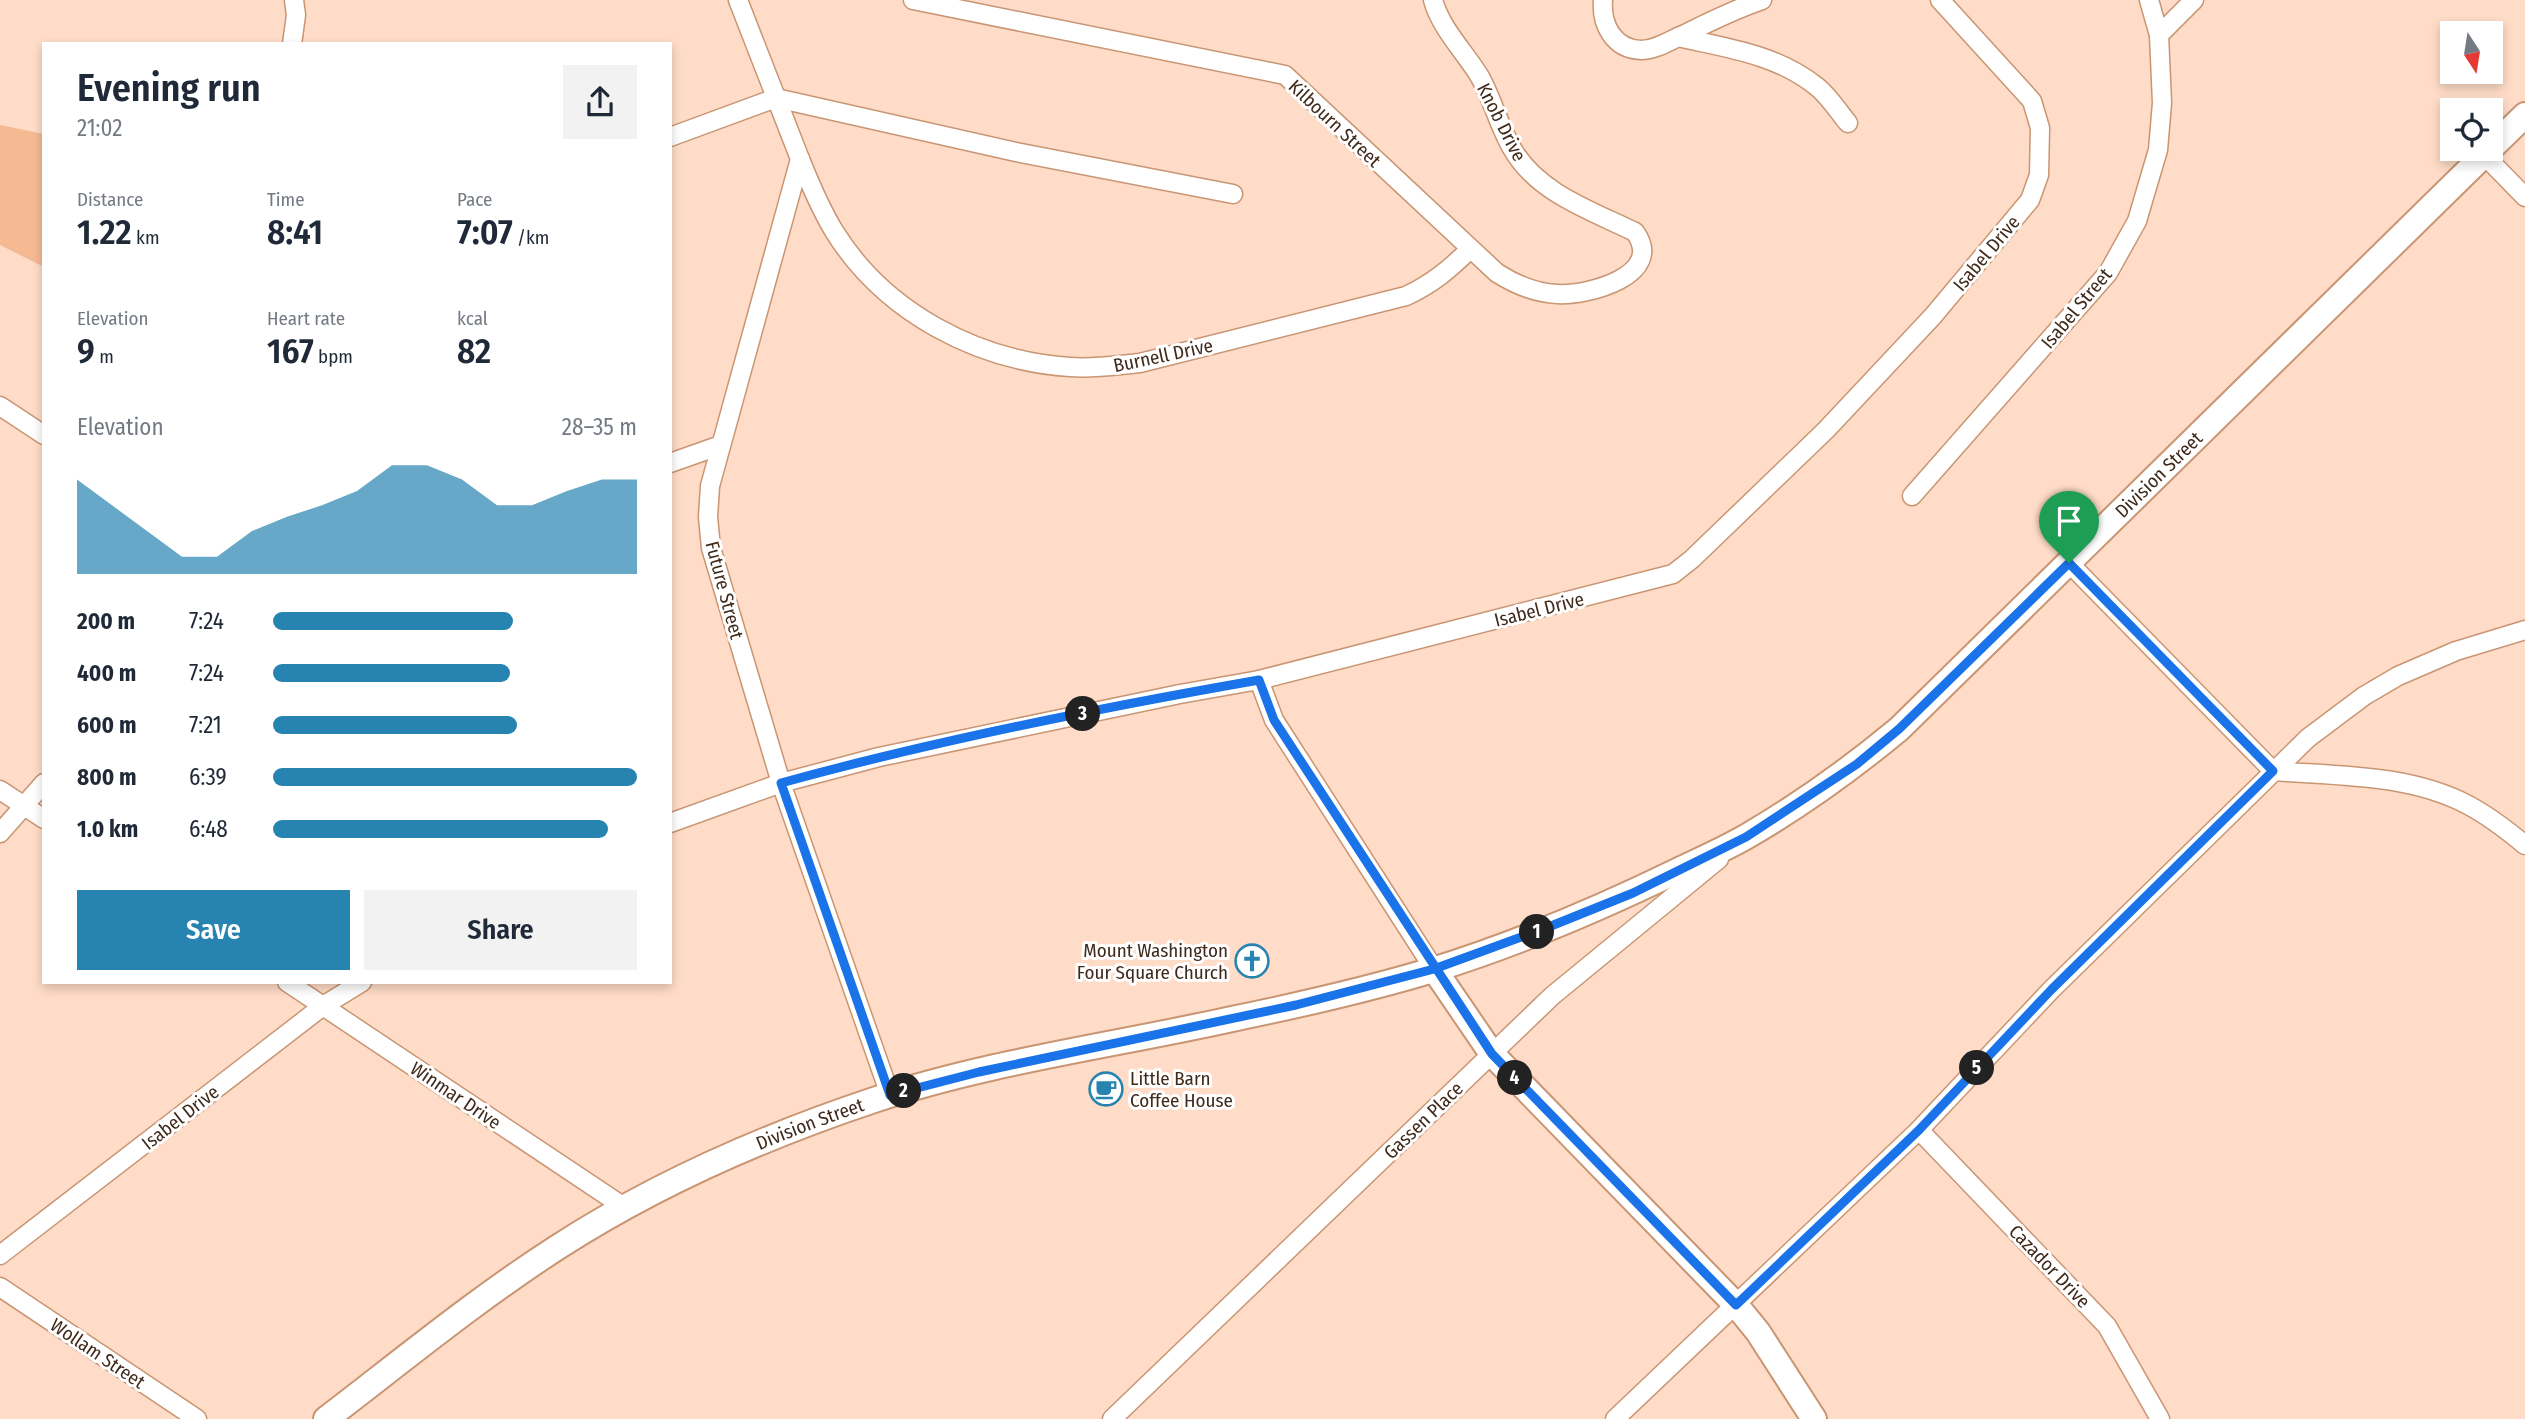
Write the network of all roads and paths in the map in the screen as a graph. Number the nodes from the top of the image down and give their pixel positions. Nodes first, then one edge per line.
1 (294, 0) edge
2 (738, 0) edge
3 (913, 0) edge
4 (1433, 0) edge
5 (1603, 0) edge
6 (1762, 0) edge
7 (1940, 0) edge
8 (2149, 0) edge
9 (2194, 0) edge
10 (2159, 35) junction
11 (1678, 37) junction
12 (292, 42) edge
13 (776, 98) junction
14 (2525, 115) edge
15 (1848, 123) dead end
16 (672, 136) edge
17 (2503, 136) edge
18 (800, 159) junction
19 (2478, 161) edge
20 (2496, 161) edge
21 (1233, 194) dead end
22 (2525, 197) edge
23 (1470, 249) junction
24 (1632, 272) joint
25 (0, 406) edge
26 (42, 434) edge
27 (721, 444) junction
28 (672, 462) edge
29 (1912, 496) dead end
30 (2069, 563) junction
31 (2525, 630) edge
32 (1259, 680) junction
33 (2273, 771) junction
34 (781, 783) junction
35 (42, 785) edge
36 (0, 790) edge
37 (23, 805) junction
38 (42, 818) edge
39 (672, 822) edge
40 (0, 833) edge
41 (1746, 837) junction
42 (2525, 845) edge
43 (1434, 969) junction
44 (290, 984) edge
45 (359, 984) edge
46 (323, 1006) junction
47 (1492, 1054) junction
48 (890, 1095) junction
49 (1919, 1130) junction
50 (624, 1208) junction
51 (0, 1255) edge
52 (0, 1287) edge
53 (1736, 1305) junction
54 (197, 1419) edge
55 (326, 1419) edge
56 (1112, 1419) edge
57 (1615, 1419) edge
58 (1814, 1419) edge
59 (2160, 1419) edge

1 - 12 street
2 - 13 street
3 - 23 street, Kilbourn Street
4 - 24 street, Knob Drive
5 - 11 street
6 - 11 street
7 - 32 street, Isabel Drive
8 - 10 street, Isabel Street
9 - 10 street
10 - 29 street, Isabel Street
11 - 15 street
13 - 16 street
13 - 18 street
13 - 21 street
14 - 17 street, Division Street
18 - 23 street, Burnell Drive
18 - 27 street, Future Street
19 - 30 street, Division Street
20 - 22 street
23 - 24 street, Kilbourn Street
25 - 26 street
27 - 28 street
27 - 34 street, Future Street
30 - 33 street
30 - 41 street, Division Street
31 - 33 street
32 - 34 street, Isabel Drive
32 - 43 street
33 - 42 street
33 - 49 street
34 - 39 street, Isabel Drive
34 - 48 street, Future Street
35 - 37 street
36 - 37 street
37 - 38 street
37 - 40 street
41 - 43 street, Division Street
41 - 47 street, Gassen Place
43 - 47 street
43 - 48 street, Division Street
44 - 46 street, Winmar Drive
45 - 46 street, Isabel Drive
46 - 50 street, Winmar Drive
46 - 51 street, Isabel Drive
47 - 53 street
47 - 56 street, Gassen Place
48 - 50 street, Division Street
49 - 53 street
49 - 59 street, Cazador Drive
50 - 55 street, Division Street
52 - 54 street, Wollam Street
53 - 57 street
53 - 58 street

